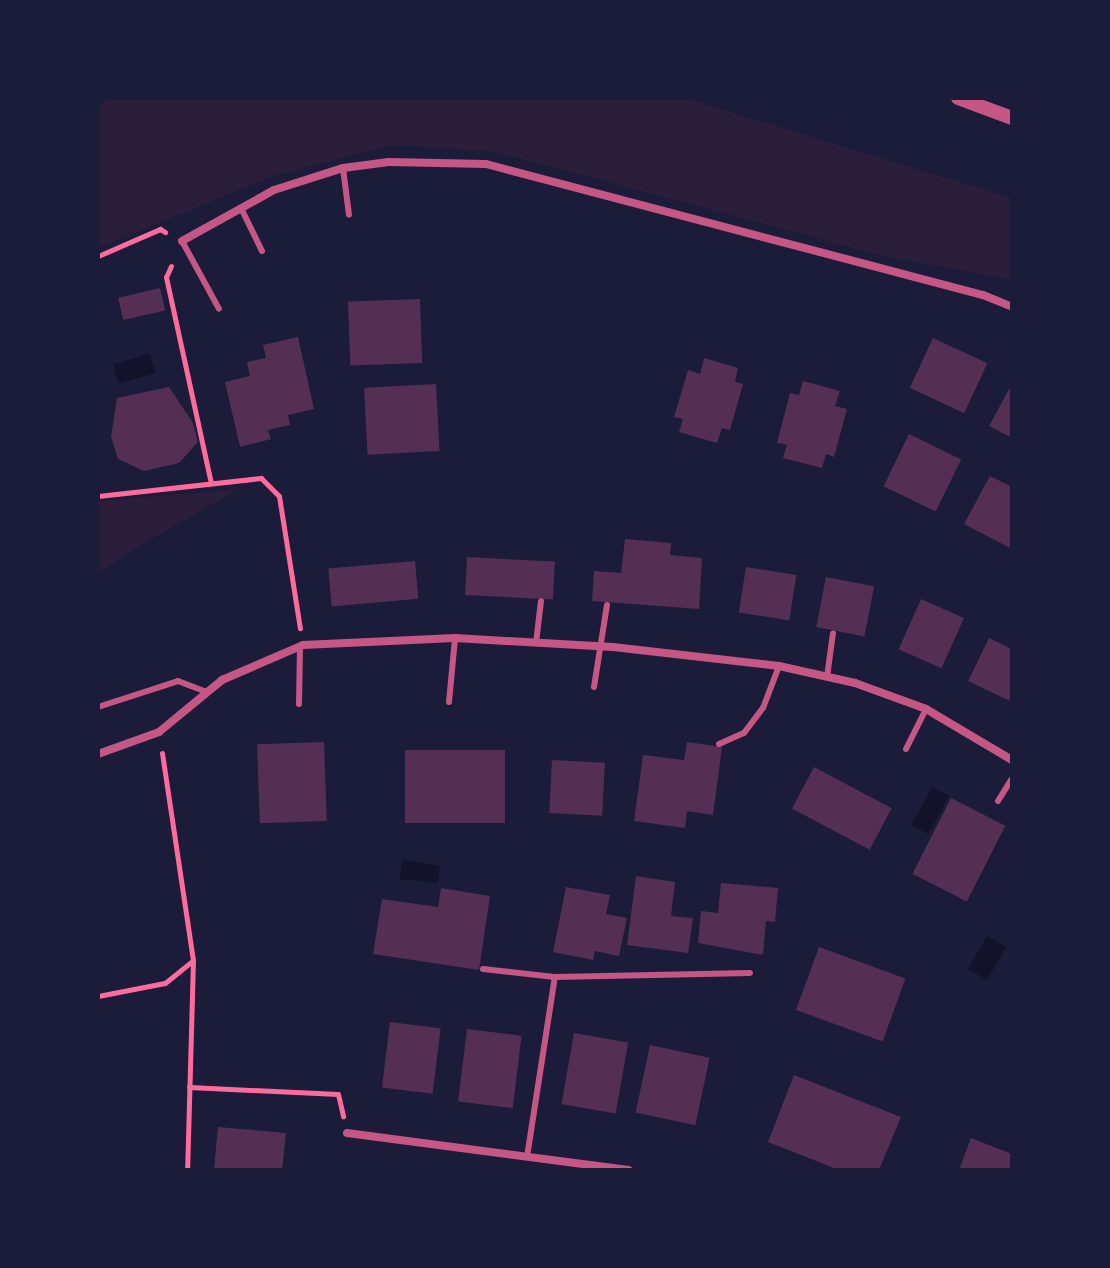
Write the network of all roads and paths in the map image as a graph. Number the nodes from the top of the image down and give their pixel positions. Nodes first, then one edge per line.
1 (958, 98) edge
2 (1012, 118) edge
3 (343, 168) junction
4 (241, 208) junction
5 (349, 215) dead end
6 (182, 241) junction
7 (262, 251) dead end
8 (98, 256) edge
9 (1012, 307) edge
10 (219, 309) dead end
11 (211, 483) junction
12 (98, 496) edge
13 (541, 601) dead end
14 (607, 605) dead end
15 (833, 633) dead end
16 (455, 638) junction
17 (536, 643) junction
18 (301, 646) junction
19 (599, 647) junction
20 (779, 666) junction
21 (827, 677) junction
22 (594, 687) dead end
23 (206, 692) junction
24 (449, 702) dead end
25 (299, 704) dead end
26 (98, 707) edge
27 (926, 709) junction
28 (159, 732) junction
29 (719, 744) dead end
30 (906, 749) dead end
31 (98, 754) edge
32 (1012, 760) edge
33 (1012, 779) edge
34 (998, 801) dead end
35 (193, 960) junction
36 (483, 969) dead end
37 (750, 973) dead end
38 (555, 977) junction
39 (98, 996) edge
40 (189, 1087) junction
41 (347, 1133) joint
42 (527, 1157) junction
43 (187, 1170) edge
44 (629, 1170) edge

1 - 2 street
3 - 4 street
3 - 5 lane
3 - 9 street
4 - 6 street
4 - 7 lane
6 - 8 path
6 - 10 lane
6 - 11 path
11 - 12 path
11 - 18 path
13 - 17 lane
14 - 19 lane
15 - 21 lane
16 - 17 street
16 - 18 street
16 - 24 lane
17 - 19 street
18 - 23 street
18 - 25 lane
19 - 20 street
19 - 22 lane
20 - 21 street
20 - 29 lane
21 - 27 street
23 - 26 lane
23 - 28 street
27 - 30 lane
27 - 32 street
28 - 31 street
28 - 35 path
33 - 34 lane
35 - 39 path
35 - 40 path
36 - 38 lane
37 - 38 lane
38 - 42 lane
40 - 41 path
40 - 43 path
41 - 42 street
42 - 44 street

